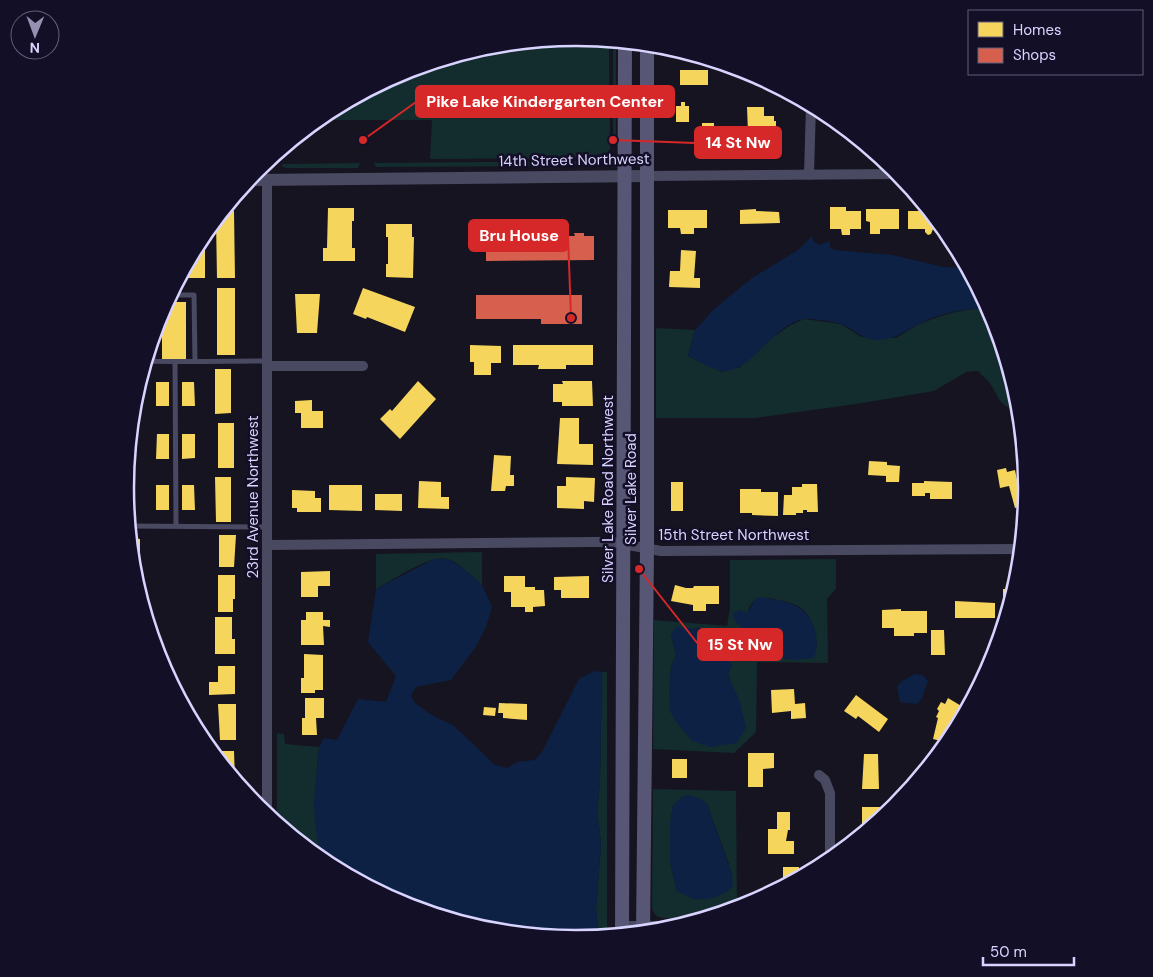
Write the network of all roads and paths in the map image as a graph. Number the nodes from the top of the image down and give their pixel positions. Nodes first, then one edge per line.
1 (625, 49) edge
2 (647, 52) edge
3 (811, 114) edge
4 (809, 174) junction
5 (887, 174) edge
6 (625, 176) junction
7 (648, 176) junction
8 (260, 180) edge
9 (267, 180) junction
10 (179, 295) edge
11 (153, 361) edge
12 (194, 361) junction
13 (175, 363) junction
14 (268, 363) junction
15 (363, 366) dead end
16 (176, 525) junction
17 (136, 526) edge
18 (268, 527) junction
19 (624, 544) junction
20 (268, 545) junction
21 (1014, 549) edge
22 (647, 550) junction
23 (819, 775) dead end
24 (266, 803) edge
25 (830, 850) edge
26 (644, 925) edge
27 (622, 928) edge

1 - 6 main road, Silver Lake Road Northwest
2 - 7 main road, Silver Lake Road
3 - 4 street
4 - 5 street, 14th Street Northwest
4 - 7 street, 14th Street Northwest
6 - 7 street, 14th Street Northwest
6 - 9 street, 14th Street Northwest
6 - 19 main road, Silver Lake Road Northwest
7 - 22 main road, Silver Lake Road
8 - 9 street, 14th Street Northwest
9 - 14 street, 23rd Avenue Northwest
10 - 12 lane
11 - 13 lane
12 - 13 lane
12 - 14 lane
13 - 16 lane
14 - 15 street
14 - 18 street, 23rd Avenue Northwest
16 - 17 lane
16 - 18 lane
18 - 20 street, 23rd Avenue Northwest
19 - 20 street, 15th Street Northwest
19 - 22 street, 15th Street Northwest
19 - 27 main road, Silver Lake Road Northwest
20 - 24 street, 23rd Avenue Northwest
21 - 22 street, 15th Street Northwest
22 - 26 main road, Silver Lake Road
23 - 25 street

